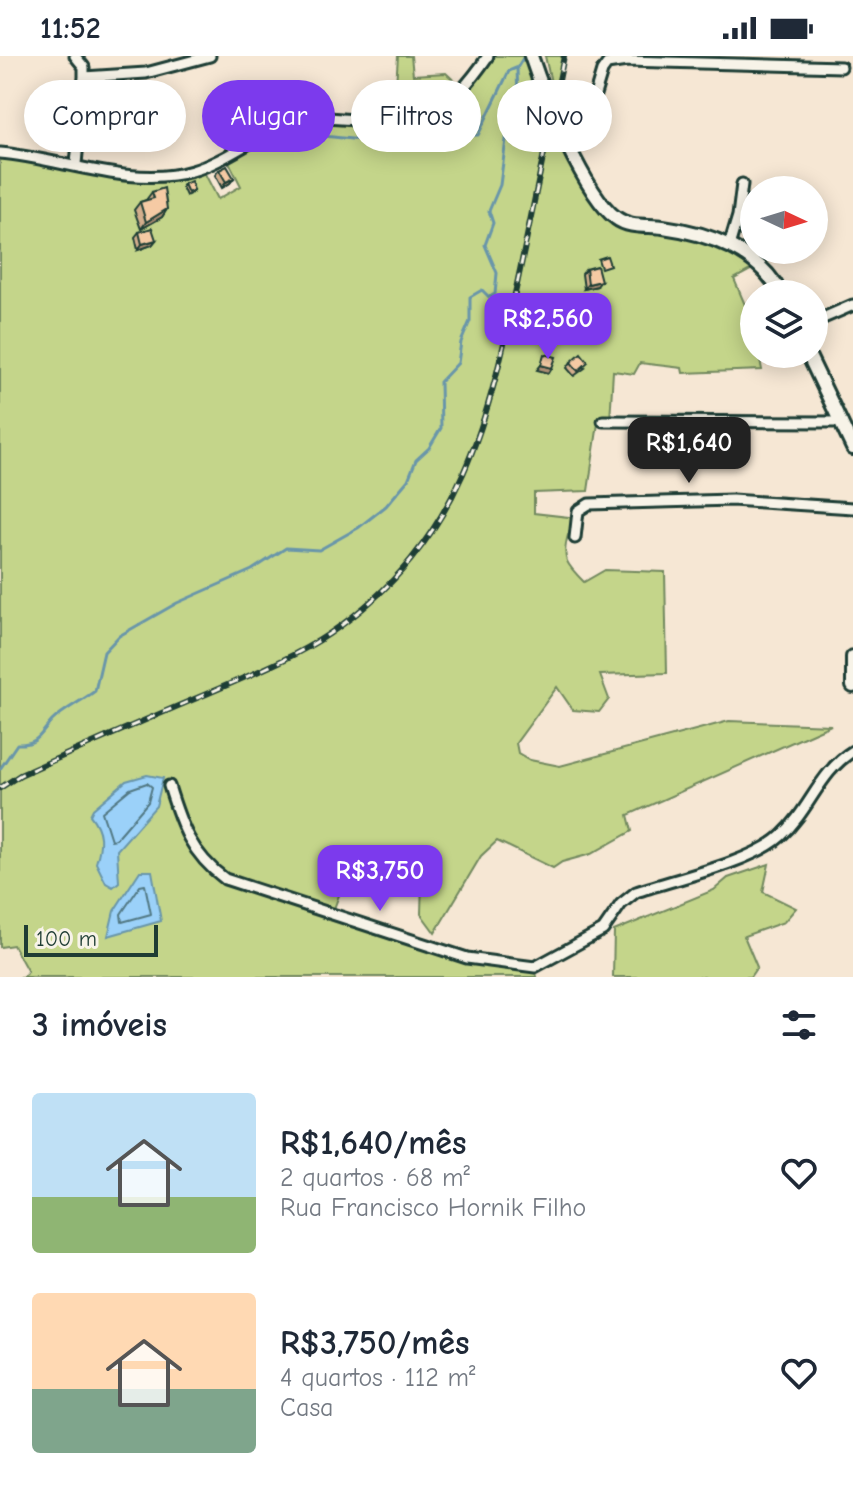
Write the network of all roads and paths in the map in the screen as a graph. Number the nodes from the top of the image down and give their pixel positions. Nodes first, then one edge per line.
1 (75, 56) edge
2 (210, 56) edge
3 (488, 56) edge
4 (531, 56) edge
5 (841, 67) dead end
6 (84, 77) junction
7 (541, 80) edge
8 (599, 80) edge
9 (573, 152) edge
10 (0, 153) edge
11 (76, 164) junction
12 (740, 200) edge
13 (729, 246) junction
14 (772, 280) edge
15 (853, 305) edge
16 (828, 316) edge
17 (815, 368) edge
18 (603, 421) dead end
19 (842, 422) junction
20 (853, 448) edge
21 (853, 508) edge
22 (575, 538) dead end
23 (853, 657) edge
24 (853, 686) edge
25 (853, 751) edge
26 (169, 786) dead end

1 - 6 street
2 - 6 street
3 - 11 street
4 - 7 street
5 - 8 street
6 - 11 street
9 - 13 street
10 - 11 street
12 - 13 street
13 - 14 street
15 - 16 street
17 - 19 street
18 - 19 street
19 - 20 street
21 - 22 street
23 - 24 street
25 - 26 street

